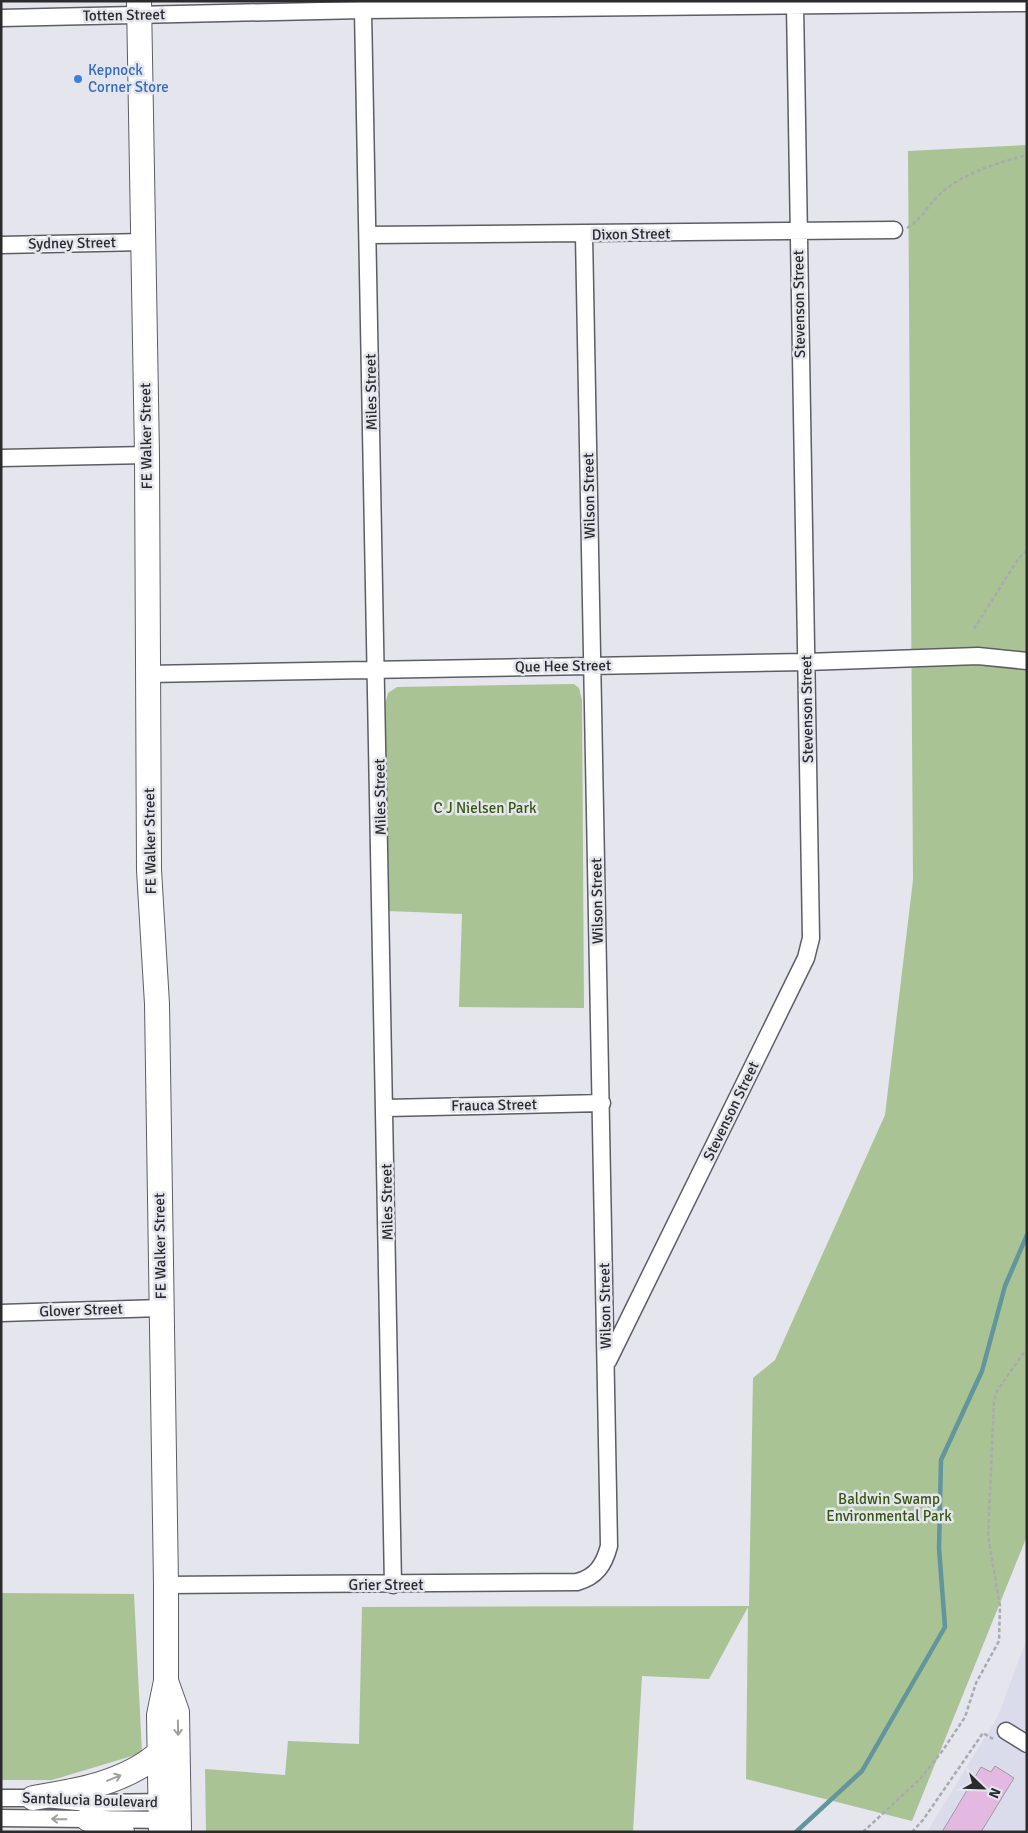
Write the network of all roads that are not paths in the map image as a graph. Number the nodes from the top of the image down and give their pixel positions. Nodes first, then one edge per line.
1 (886, 3) edge
2 (1027, 3) edge
3 (795, 5) junction
4 (323, 6) edge
5 (139, 8) edge
6 (363, 10) junction
7 (1, 18) edge
8 (798, 230) junction
9 (894, 230) road end
10 (584, 234) junction
11 (368, 235) junction
12 (144, 242) junction
13 (1, 245) edge
14 (147, 455) junction
15 (1, 458) edge
16 (806, 662) junction
17 (1027, 662) edge
18 (592, 666) junction
19 (378, 670) junction
20 (148, 674) junction
21 (602, 1103) junction
22 (386, 1108) junction
23 (161, 1308) junction
24 (1, 1314) edge
25 (606, 1365) junction
26 (601, 1566) joint
27 (166, 1585) junction
28 (393, 1585) junction
29 (166, 1681) junction
30 (1002, 1736) road end
31 (1027, 1744) edge
32 (159, 1753) junction
33 (1, 1798) edge
34 (33, 1798) junction
35 (1, 1818) edge
36 (170, 1818) edge
37 (88, 1819) junction
38 (122, 1832) edge

1 - 2 street, Totten Street
1 - 3 street, Totten Street
3 - 6 street, Totten Street
3 - 8 street, Stevenson Street
4 - 5 street, Totten Street
4 - 6 street, Totten Street
5 - 7 street, Totten Street
5 - 12 main road, FE Walker Street
6 - 11 street, Miles Street
8 - 9 street, Dixon Street
8 - 10 street, Dixon Street
8 - 16 street, Stevenson Street
10 - 11 street, Dixon Street
10 - 18 street, Wilson Street
11 - 19 street, Miles Street
12 - 13 street, Sydney Street
12 - 14 main road, FE Walker Street
14 - 15 street
14 - 20 main road, FE Walker Street
16 - 17 street, Que Hee Street
16 - 18 street, Que Hee Street
16 - 25 street, Stevenson Street
18 - 19 street, Que Hee Street
18 - 21 street, Wilson Street
19 - 20 street, Que Hee Street
19 - 22 street, Miles Street
20 - 23 main road, FE Walker Street
21 - 22 street, Frauca Street
21 - 25 street, Wilson Street
22 - 28 street, Miles Street
23 - 24 street, Glover Street
23 - 27 main road, FE Walker Street
25 - 26 street, Wilson Street
26 - 28 street, Grier Street
27 - 28 street, Grier Street
27 - 29 main road, FE Walker Street
29 - 32 main road, FE Walker Street
29 -> 36 main road, FE Walker Street
30 - 31 street
34 -> 32 main road
32 - 36 main road, FE Walker Street
33 - 34 street, Santalucia Boulevard
34 - 36 street, Santalucia Boulevard
37 -> 35 street, Santalucia Boulevard
36 - 37 street, Santalucia Boulevard
37 - 38 main road

